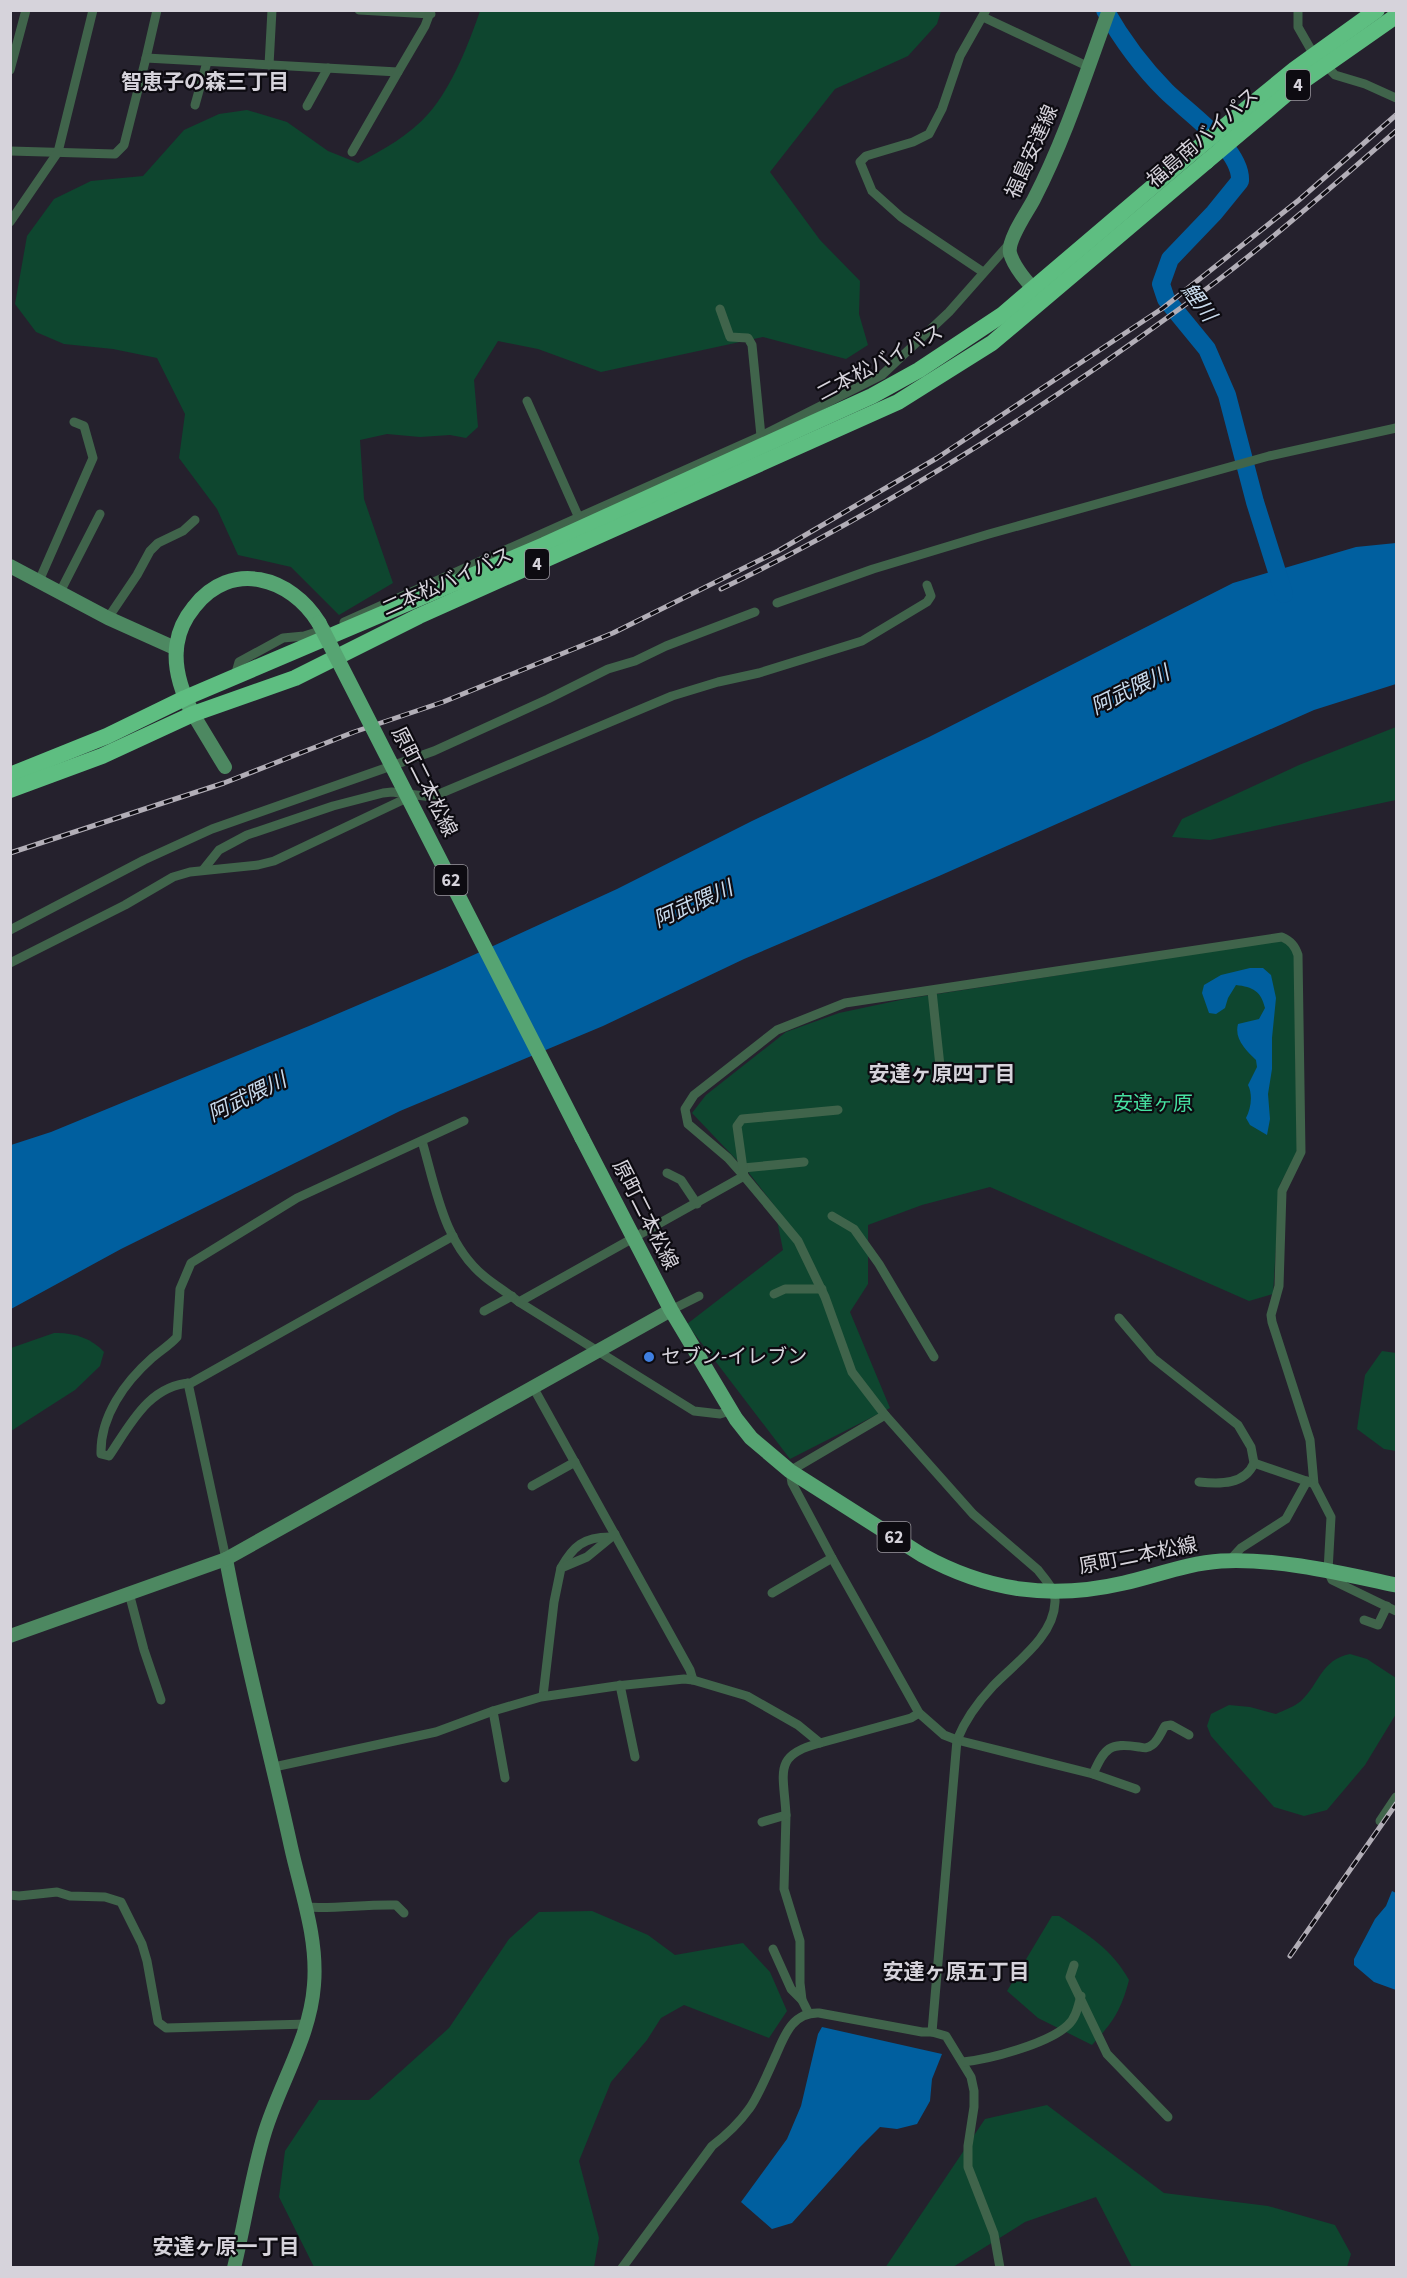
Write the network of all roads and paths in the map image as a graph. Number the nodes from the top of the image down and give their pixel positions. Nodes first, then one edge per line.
1 (26, 10) edge
2 (93, 10) edge
3 (157, 10) edge
4 (272, 10) edge
5 (359, 10) edge
6 (1109, 10) edge
7 (1298, 10) edge
8 (1377, 10) edge
9 (431, 12) edge
10 (984, 14) edge
11 (1396, 16) edge
12 (146, 58) junction
13 (207, 62) junction
14 (268, 65) junction
15 (1089, 67) junction
16 (328, 68) junction
17 (10, 70) edge
18 (398, 72) junction
19 (1396, 98) edge
20 (195, 105) dead end
21 (307, 106) dead end
22 (10, 151) edge
23 (58, 152) junction
24 (352, 152) dead end
25 (1202, 155) junction
26 (10, 222) edge
27 (1011, 242) junction
28 (983, 272) junction
29 (1039, 295) junction
30 (720, 309) dead end
31 (527, 401) dead end
32 (74, 422) dead end
33 (1396, 428) edge
34 (761, 436) junction
35 (100, 514) dead end
36 (579, 518) junction
37 (195, 520) dead end
38 (10, 566) edge
39 (39, 581) junction
40 (927, 585) dead end
41 (60, 592) junction
42 (777, 603) dead end
43 (755, 612) dead end
44 (108, 618) junction
45 (177, 649) junction
46 (235, 677) junction
47 (185, 698) junction
48 (193, 714) junction
49 (225, 767) dead end
50 (10, 775) edge
51 (10, 790) edge
52 (409, 797) junction
53 (203, 870) junction
54 (10, 930) edge
55 (10, 963) edge
56 (932, 991) junction
57 (940, 1066) dead end
58 (838, 1110) dead end
59 (464, 1121) dead end
60 (422, 1141) junction
61 (804, 1162) dead end
62 (744, 1172) junction
63 (667, 1173) dead end
64 (697, 1204) junction
65 (832, 1216) dead end
66 (453, 1236) junction
67 (633, 1238) junction
68 (822, 1289) junction
69 (774, 1294) dead end
70 (699, 1296) dead end
71 (515, 1299) junction
72 (671, 1310) junction
73 (484, 1311) dead end
74 (1119, 1318) dead end
75 (597, 1350) junction
76 (934, 1357) dead end
77 (188, 1383) junction
78 (533, 1387) junction
79 (730, 1411) junction
80 (885, 1415) junction
81 (575, 1462) junction
82 (1254, 1462) junction
83 (790, 1471) junction
84 (1199, 1482) dead end
85 (1311, 1482) junction
86 (532, 1486) dead end
87 (612, 1536) junction
88 (832, 1558) junction
89 (226, 1559) junction
90 (1229, 1561) junction
91 (561, 1568) junction
92 (1328, 1571) junction
93 (1396, 1585) edge
94 (1052, 1590) junction
95 (129, 1593) junction
96 (772, 1593) dead end
97 (1387, 1606) junction
98 (1396, 1611) edge
99 (1364, 1620) dead end
100 (10, 1636) edge
101 (693, 1680) junction
102 (620, 1685) junction
103 (543, 1696) junction
104 (161, 1700) dead end
105 (493, 1711) junction
106 (919, 1713) junction
107 (1190, 1735) dead end
108 (957, 1740) junction
109 (820, 1743) junction
110 (635, 1757) dead end
111 (274, 1767) junction
112 (1093, 1774) junction
113 (505, 1778) dead end
114 (1137, 1789) dead end
115 (1396, 1797) edge
116 (786, 1815) junction
117 (1380, 1821) dead end
118 (762, 1822) dead end
119 (10, 1895) edge
120 (305, 1906) junction
121 (404, 1913) dead end
122 (773, 1949) dead end
123 (1074, 1965) dead end
124 (1081, 1996) junction
125 (802, 2000) junction
126 (808, 2012) junction
127 (308, 2024) junction
128 (932, 2032) junction
129 (963, 2062) junction
130 (1168, 2117) dead end
131 (234, 2268) edge
132 (622, 2268) edge
133 (1000, 2268) edge

1 - 17 street
2 - 23 street
3 - 12 street
4 - 14 street
5 - 9 street
6 - 15 street, 福島安達線
7 - 19 street
8 - 25 highway, 福島南バイパス / 4, bridge
9 - 18 street
10 - 15 street
10 - 28 street
11 - 25 highway, 福島南バイパス / 4, bridge
12 - 13 street
12 - 23 street
13 - 14 street
13 - 20 street
14 - 16 street
15 - 27 street, 福島安達線
16 - 18 street
16 - 21 street
18 - 24 street
22 - 23 street
23 - 26 street
25 - 29 highway, 福島南バイパス / 4
27 - 28 street
27 - 29 street
28 - 34 street
29 - 46 highway, 二本松バイパス / 4
29 - 48 highway, 二本松バイパス / 4
30 - 34 street
31 - 36 street
32 - 39 street
33 - 42 street
34 - 36 street
35 - 41 street
36 - 46 street
37 - 44 street
38 - 39 street
39 - 41 street
40 - 53 street
41 - 44 street
43 - 54 street
44 - 45 street
45 - 47 main road, 原町二本松線 / 62
45 - 52 main road, 原町二本松線 / 62, bridge
46 - 47 highway, 二本松バイパス / 4
47 - 48 main road, 原町二本松線 / 62
47 - 50 highway, 二本松バイパス / 4
48 - 49 street
48 - 51 highway, 二本松バイパス / 4
52 - 53 street
52 - 67 main road, 原町二本松線 / 62, bridge
53 - 55 street
56 - 57 street
56 - 62 street
56 - 85 street
58 - 62 street
59 - 60 street
60 - 66 street
60 - 77 street
61 - 62 street
62 - 64 street
62 - 68 street
63 - 64 street
64 - 67 street
65 - 76 street
66 - 71 street
66 - 77 street
67 - 71 street
67 - 72 main road, 原町二本松線 / 62
68 - 69 street
68 - 80 street
70 - 72 street
71 - 73 street
71 - 75 street
72 - 75 street
72 - 79 main road, 原町二本松線 / 62
74 - 82 street
75 - 78 street
75 - 79 street
77 - 89 street
78 - 81 street
78 - 89 street
79 - 83 main road, 原町二本松線 / 62
80 - 83 street
80 - 94 street
81 - 86 street
81 - 87 street
82 - 84 street
82 - 85 street
83 - 88 street
83 - 94 main road, 原町二本松線 / 62
85 - 90 street
85 - 92 street
87 - 91 street
87 - 91 street
87 - 101 street
88 - 96 street
88 - 106 street
89 - 95 street
89 - 111 street
90 - 92 main road, 原町二本松線 / 62
90 - 94 main road, 原町二本松線 / 62
91 - 103 street
92 - 93 main road, 原町二本松線 / 62
92 - 97 street
94 - 108 street
95 - 100 street
95 - 104 street
97 - 98 street
97 - 99 street
101 - 102 street
101 - 109 street
102 - 103 street
102 - 110 street
103 - 105 street
105 - 111 street
105 - 113 street
106 - 108 street
106 - 109 street
107 - 112 street
108 - 112 street
108 - 128 street
109 - 116 street
111 - 120 street
112 - 114 street
115 - 117 street
116 - 118 street
116 - 125 street
119 - 127 street
120 - 121 street
120 - 127 street
122 - 125 street
123 - 124 street
124 - 129 street
124 - 130 street
125 - 126 street
126 - 128 street
126 - 132 street
127 - 131 street
128 - 129 street
129 - 133 street

